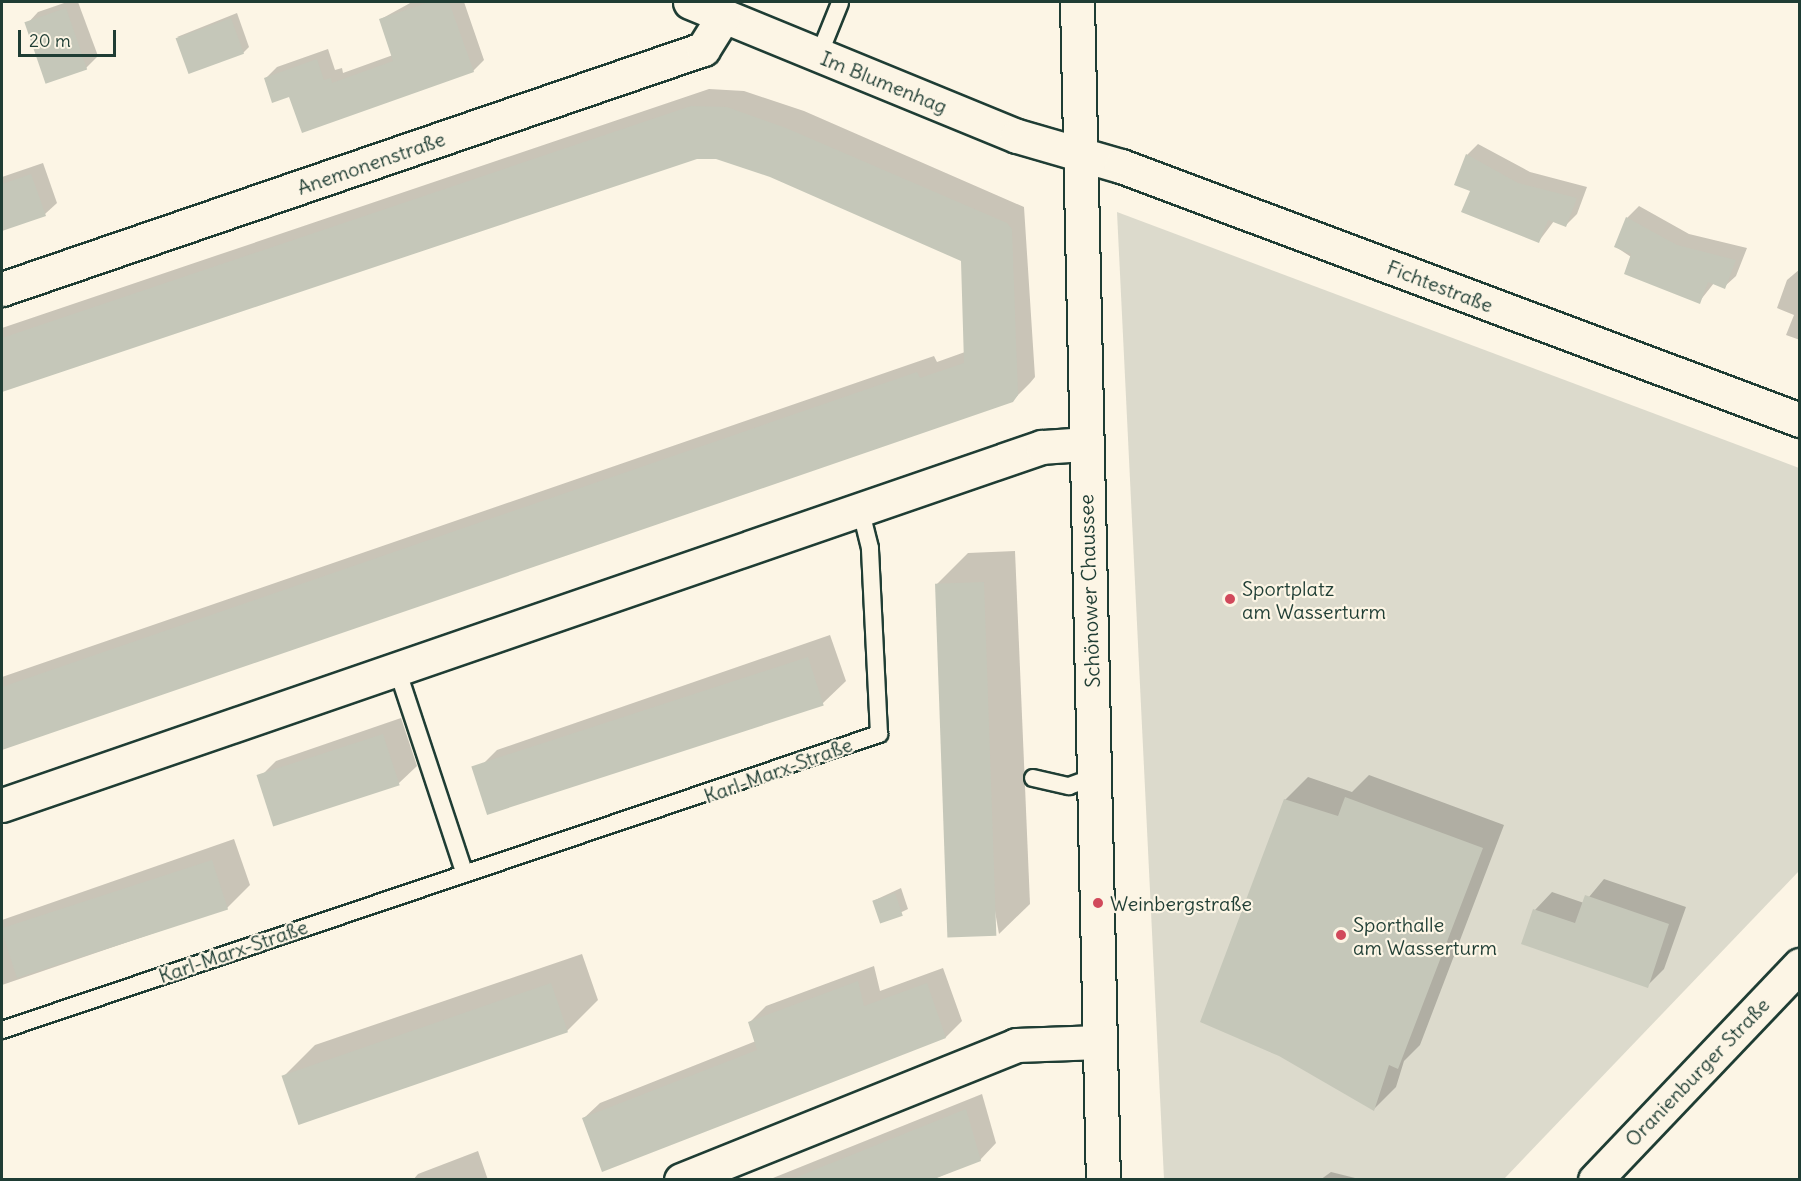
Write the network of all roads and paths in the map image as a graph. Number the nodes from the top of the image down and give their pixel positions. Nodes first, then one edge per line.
1 (690, 2) edge
2 (1077, 2) edge
3 (840, 3) dead end
4 (724, 16) junction
5 (819, 55) junction
6 (1079, 155) junction
7 (2, 289) edge
8 (1800, 420) edge
9 (1085, 444) junction
10 (861, 513) junction
11 (398, 672) junction
12 (1094, 777) junction
13 (1033, 778) dead end
14 (2, 805) edge
15 (464, 870) junction
16 (1800, 965) edge
17 (2, 1030) edge
18 (1101, 1042) junction
19 (681, 1179) edge
20 (1103, 1179) edge
21 (1595, 1179) edge

1 - 4 street, Im Blumenhag
2 - 6 street, Schönower Chaussee
3 - 5 lane
4 - 5 street, Im Blumenhag
4 - 7 street, Anemonenstraße
5 - 6 street, Im Blumenhag
6 - 8 street, Fichtestraße
6 - 9 street, Schönower Chaussee
9 - 10 street
9 - 12 street, Schönower Chaussee
10 - 11 street
10 - 15 lane, Karl-Marx-Straße
11 - 14 street
11 - 15 lane
12 - 13 lane
12 - 18 street, Schönower Chaussee
15 - 17 lane, Karl-Marx-Straße
16 - 21 street, Oranienburger Straße
18 - 19 street
18 - 20 street, Schönower Chaussee

